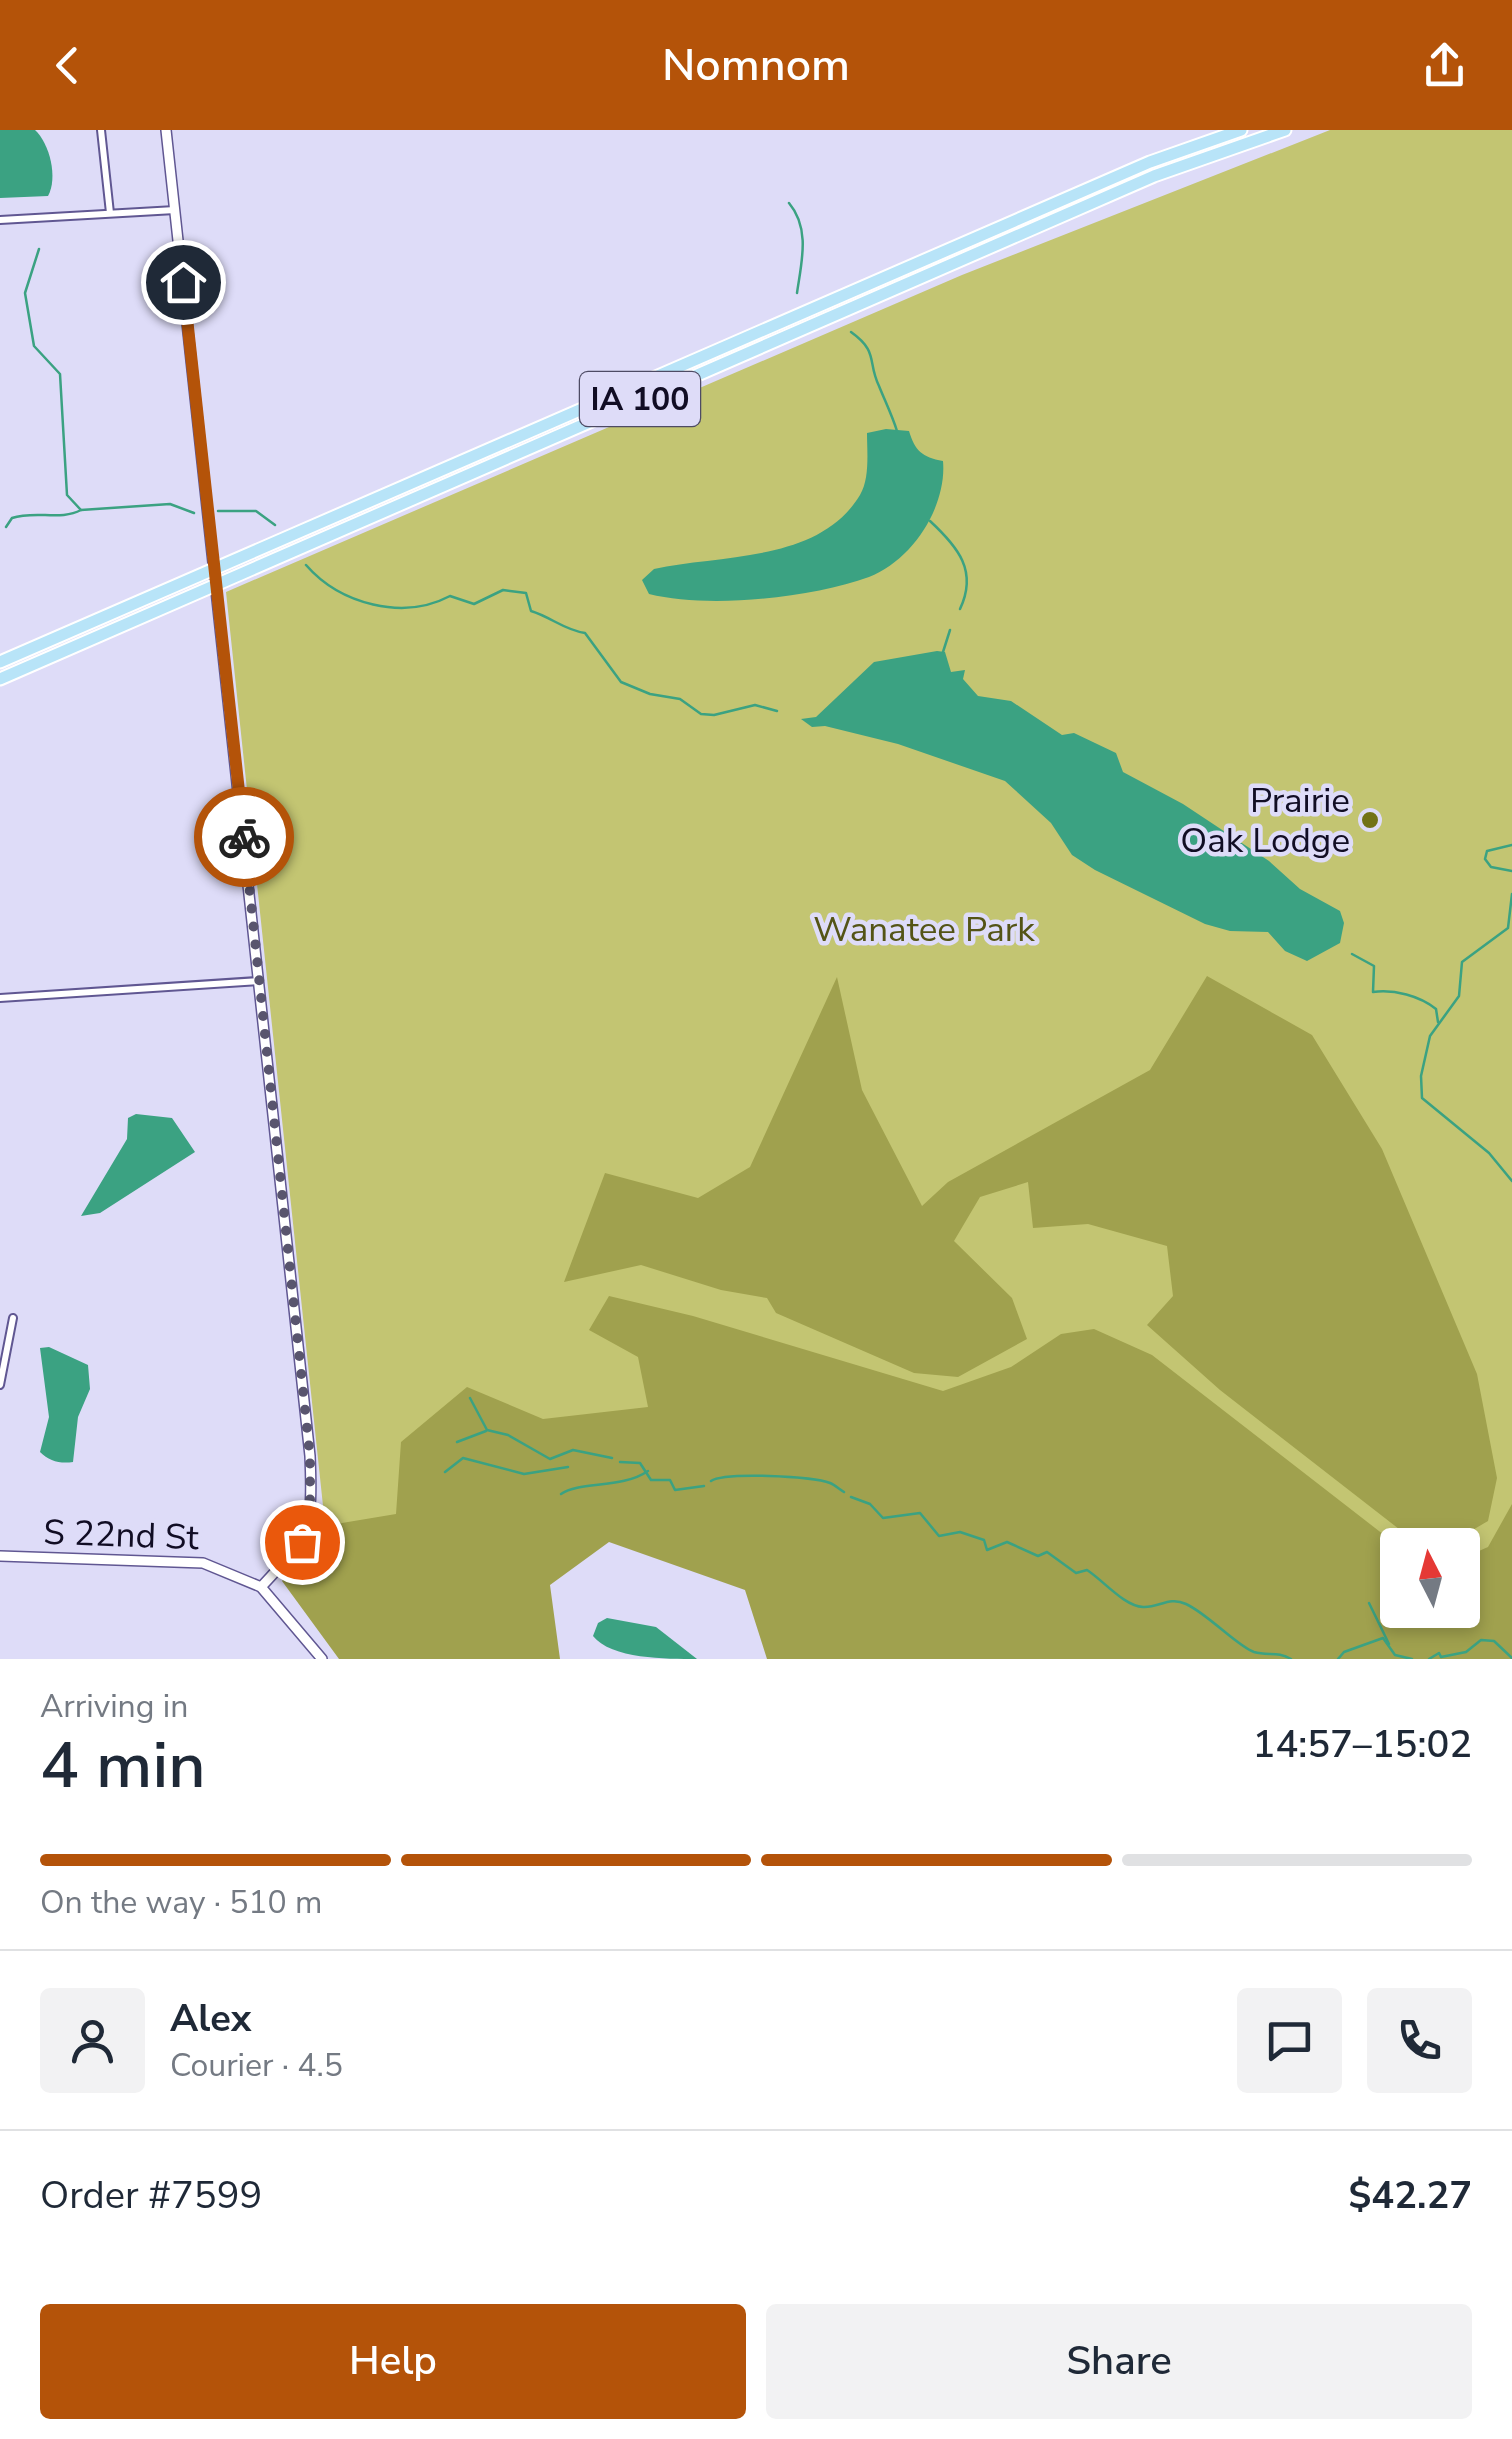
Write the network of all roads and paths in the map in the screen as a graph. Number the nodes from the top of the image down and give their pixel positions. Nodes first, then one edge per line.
1 (102, 130) edge
2 (166, 130) edge
3 (1241, 130) edge
4 (1285, 130) edge
5 (175, 210) junction
6 (110, 213) junction
7 (0, 220) edge
8 (215, 569) junction
9 (217, 585) junction
10 (0, 662) edge
11 (0, 679) edge
12 (258, 980) junction
13 (0, 998) edge
14 (13, 1318) dead end
15 (0, 1385) edge
16 (0, 1556) edge
17 (261, 1587) junction
18 (322, 1659) edge

1 - 6 street
2 - 5 street
3 - 8 highway, IA 100
4 - 9 highway, IA 100
5 - 6 street
5 - 8 street
6 - 7 street
8 - 9 street
8 - 10 highway, IA 100
9 - 11 highway, IA 100
9 - 12 street
12 - 13 street
12 - 17 street
14 - 15 street
16 - 17 street, S 22nd St
17 - 18 street, S 22nd St

